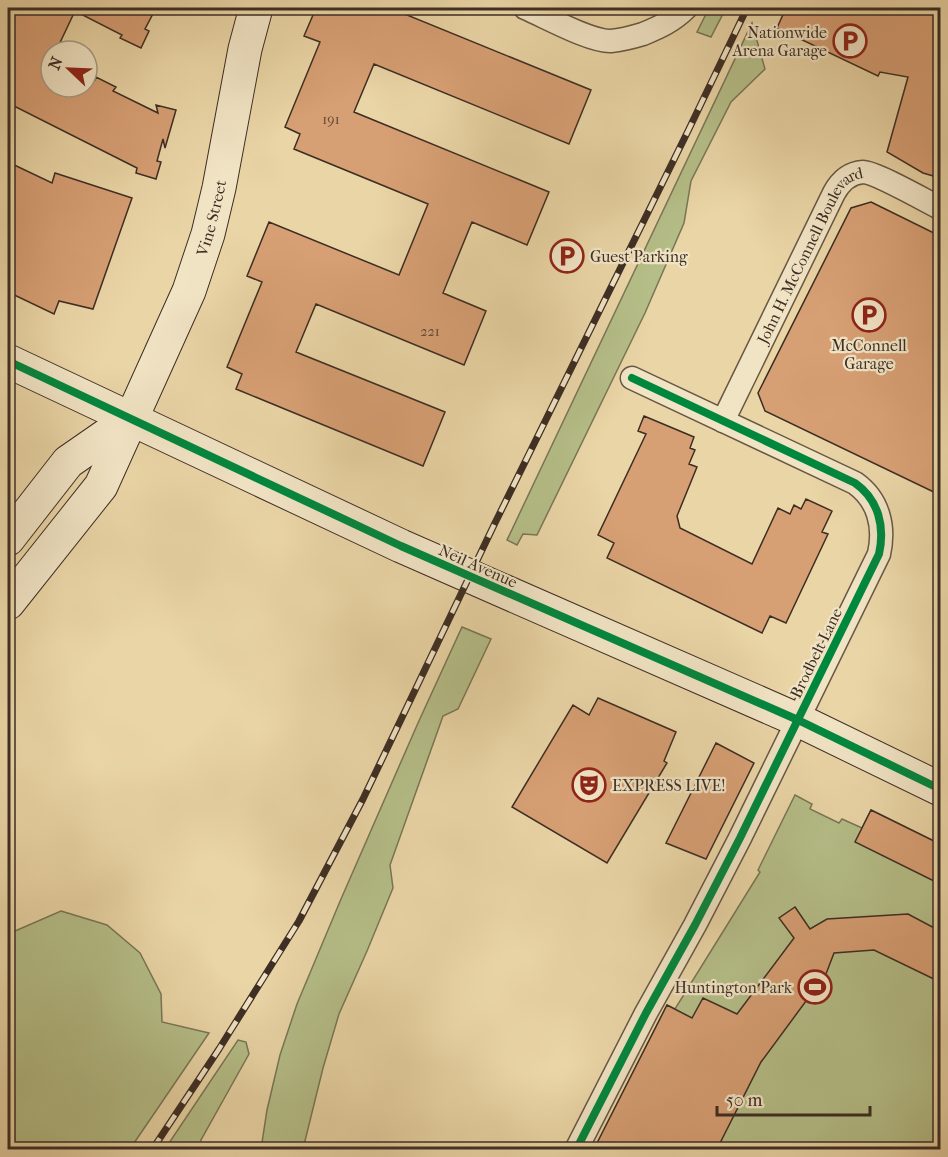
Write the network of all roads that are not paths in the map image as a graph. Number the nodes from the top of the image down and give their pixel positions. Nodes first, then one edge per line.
1 (256, 8) edge
2 (525, 8) edge
3 (686, 8) edge
4 (940, 208) edge
5 (8, 361) edge
6 (632, 378) dead end
7 (130, 418) junction
8 (723, 421) junction
9 (8, 539) edge
10 (8, 603) edge
11 (798, 720) junction
12 (940, 789) edge
13 (576, 1149) edge

1 - 7 street, Vine Street
2 - 3 street
4 - 8 street, John H. McConnell Boulevard
5 - 7 street, Neil Avenue
6 - 8 street, Brodbelt Lane
7 - 9 street, Vine Street
7 - 10 street, Vine Street
7 - 11 street, Neil Avenue
8 - 11 street, Brodbelt Lane
11 - 12 street, Neil Avenue
11 - 13 street, Brodbelt Lane

